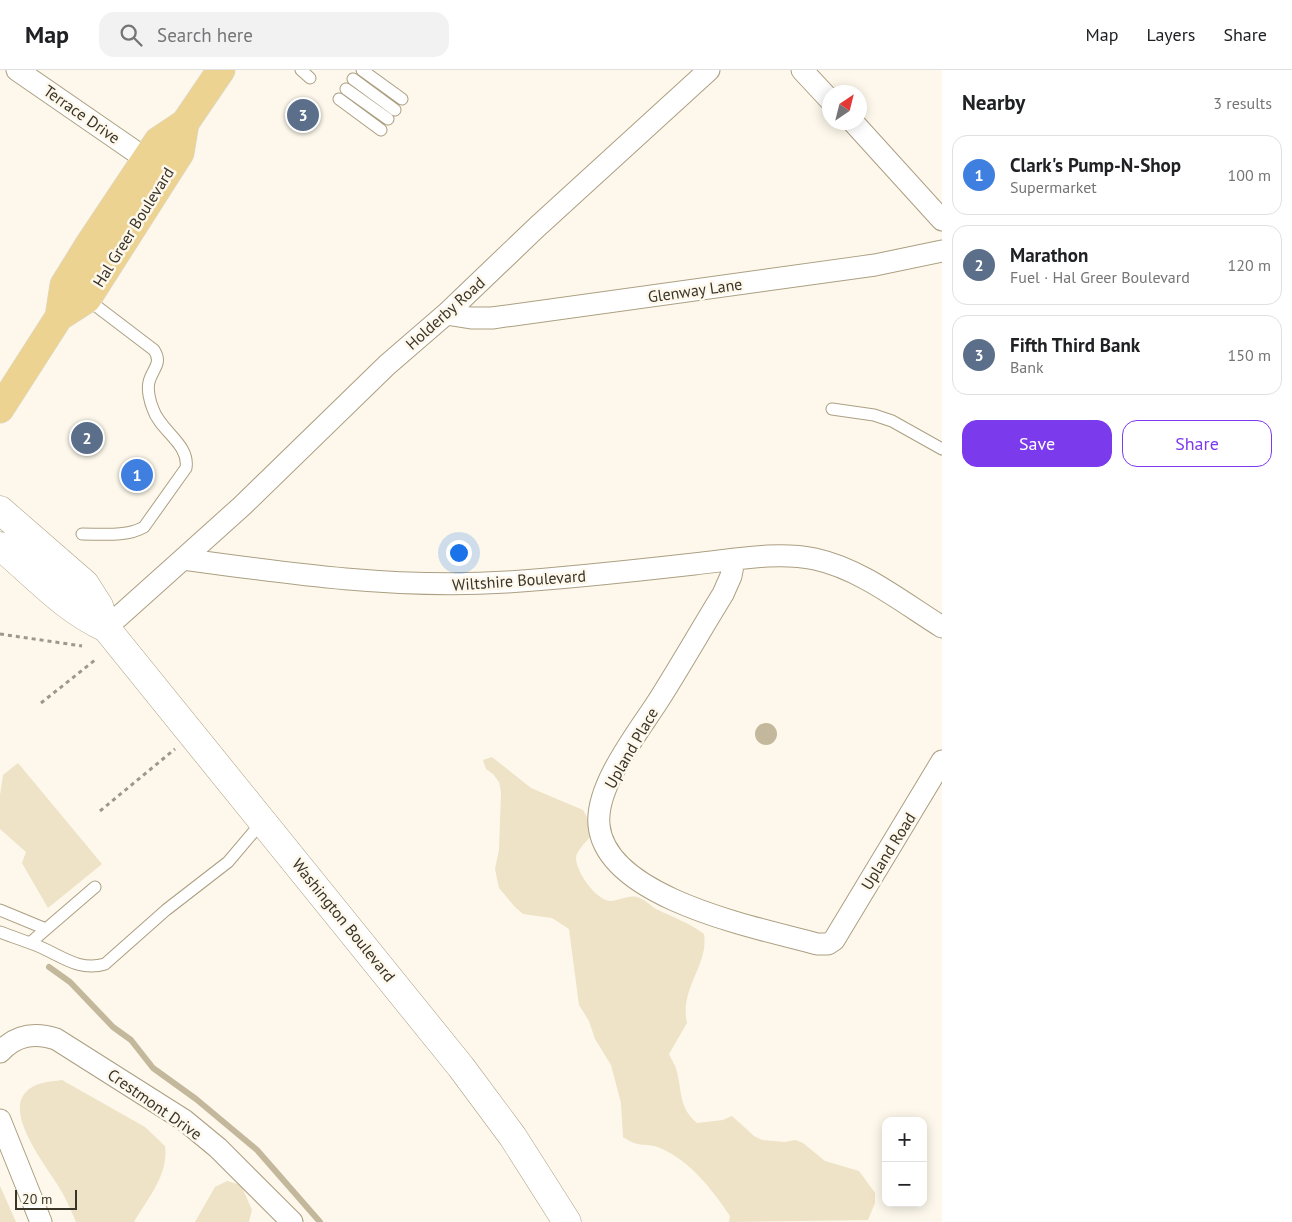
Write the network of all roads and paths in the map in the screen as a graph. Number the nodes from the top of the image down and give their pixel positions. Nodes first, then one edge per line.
1 (17, 70) edge
2 (221, 70) edge
3 (362, 70) edge
4 (709, 70) edge
5 (802, 70) edge
6 (353, 79) dead end
7 (346, 89) dead end
8 (822, 90) edge
9 (339, 99) dead end
10 (402, 99) dead end
11 (395, 110) dead end
12 (388, 119) dead end
13 (184, 123) junction
14 (380, 130) dead end
15 (860, 130) edge
16 (146, 159) junction
17 (942, 220) edge
18 (942, 251) edge
19 (87, 299) junction
20 (446, 314) junction
21 (60, 317) junction
22 (0, 409) edge
23 (832, 409) dead end
24 (942, 449) edge
25 (0, 510) edge
26 (82, 534) dead end
27 (0, 546) edge
28 (183, 559) junction
29 (734, 560) junction
30 (942, 627) edge
31 (106, 628) junction
32 (0, 634) edge
33 (82, 646) dead end
34 (96, 660) dead end
35 (41, 704) dead end
36 (178, 748) dead end
37 (942, 761) edge
38 (100, 811) dead end
39 (263, 821) junction
40 (95, 887) dead end
41 (0, 910) edge
42 (46, 929) junction
43 (0, 932) edge
44 (834, 940) joint
45 (30, 943) junction
46 (0, 1052) edge
47 (0, 1120) edge
48 (41, 1222) edge
49 (292, 1222) edge
50 (567, 1222) edge

1 - 16 street, Terrace Drive
2 - 13 main road, Hal Greer Boulevard
3 - 10 lane
4 - 20 street, Holderby Road
5 - 8 street
6 - 11 lane
7 - 12 lane
9 - 14 lane
13 - 16 main road, Hal Greer Boulevard
13 - 19 main road, Hal Greer Boulevard
15 - 17 street
16 - 21 main road, Hal Greer Boulevard
18 - 20 street, Glenway Lane
19 - 21 main road, Hal Greer Boulevard
19 - 26 lane
20 - 28 street, Holderby Road
21 - 22 main road, Hal Greer Boulevard
23 - 24 lane
25 - 31 street, Washington Boulevard
27 - 31 street, Washington Boulevard
28 - 29 street, Wiltshire Boulevard
28 - 31 street
29 - 30 street, Wiltshire Boulevard
29 - 44 street, Upland Place
31 - 39 street, Washington Boulevard
32 - 33 path
34 - 35 path
36 - 38 path
37 - 44 street, Upland Road
39 - 45 lane
39 - 50 street, Washington Boulevard
40 - 42 lane
41 - 42 lane
42 - 45 lane
43 - 45 lane
46 - 49 street, Crestmont Drive
47 - 48 street

